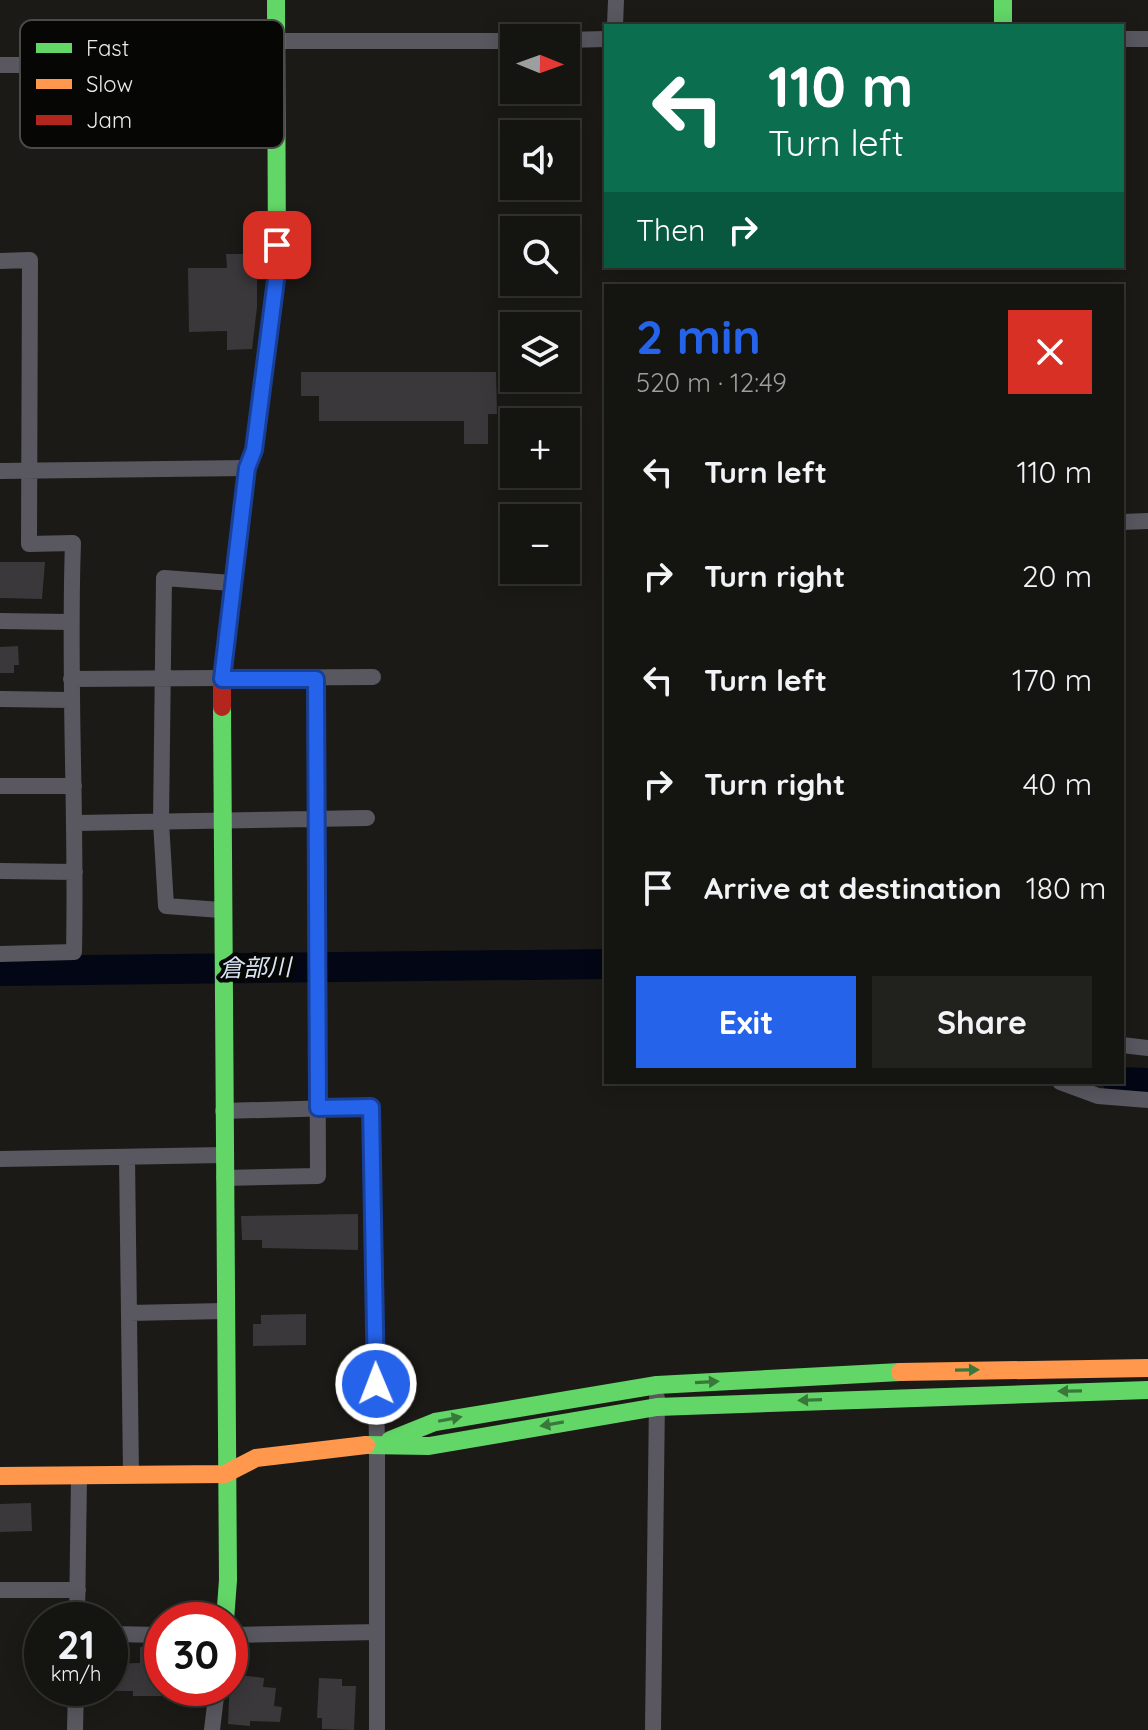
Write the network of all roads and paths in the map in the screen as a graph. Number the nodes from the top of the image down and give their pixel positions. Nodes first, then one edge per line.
1 (616, 0) edge
2 (1003, 0) edge
3 (615, 24) edge
4 (1003, 24) edge
5 (604, 39) edge
6 (1124, 39) edge
7 (1148, 39) edge
8 (580, 40) edge
9 (284, 41) edge
10 (500, 41) edge
11 (279, 148) edge
12 (0, 261) edge
13 (247, 468) junction
14 (0, 471) edge
15 (30, 471) junction
16 (1148, 521) edge
17 (1124, 522) edge
18 (232, 583) junction
19 (0, 621) edge
20 (70, 622) junction
21 (373, 677) dead end
22 (71, 679) junction
23 (163, 679) junction
24 (222, 679) junction
25 (316, 679) junction
26 (0, 699) edge
27 (71, 700) junction
28 (0, 786) edge
29 (74, 786) junction
30 (367, 818) dead end
31 (221, 820) junction
32 (318, 820) junction
33 (161, 822) junction
34 (75, 823) junction
35 (0, 871) edge
36 (75, 872) junction
37 (221, 910) junction
38 (0, 954) edge
39 (1124, 1045) edge
40 (1148, 1048) edge
41 (1065, 1084) edge
42 (1148, 1100) edge
43 (318, 1108) junction
44 (223, 1111) junction
45 (223, 1155) junction
46 (127, 1157) junction
47 (0, 1159) edge
48 (224, 1178) junction
49 (224, 1311) junction
50 (129, 1313) junction
51 (1148, 1368) edge
52 (657, 1385) junction
53 (1148, 1390) edge
54 (657, 1407) junction
55 (377, 1445) junction
56 (225, 1474) junction
57 (131, 1475) junction
58 (0, 1476) edge
59 (79, 1476) junction
60 (0, 1590) edge
61 (78, 1590) junction
62 (78, 1602) edge
63 (226, 1602) edge
64 (377, 1632) junction
65 (248, 1635) edge
66 (76, 1706) edge
67 (215, 1706) edge
68 (75, 1730) edge
69 (212, 1730) edge
70 (377, 1730) edge
71 (653, 1730) edge

1 - 3 street
2 - 4 street
5 - 8 street
6 - 7 street
9 - 10 street
11 - 13 street
12 - 15 street
13 - 15 street
13 - 18 street
14 - 15 street
15 - 20 street
16 - 17 street
18 - 23 street
18 - 24 street
19 - 20 street
20 - 22 street
21 - 25 street
22 - 23 street
22 - 27 street
23 - 24 street
23 - 33 street
24 - 25 street
24 - 31 street
25 - 32 street
26 - 27 street
27 - 29 street
28 - 29 street
29 - 34 street
30 - 32 street
31 - 32 street
31 - 33 street
31 - 37 street
32 - 43 street
33 - 34 street
33 - 37 street
34 - 36 street
35 - 36 street
36 - 38 street
37 - 44 street
39 - 40 street
41 - 42 street
43 - 44 street
43 - 48 street
43 - 55 street
44 - 45 street
45 - 46 street
45 - 48 street
46 - 47 street
46 - 50 street
48 - 49 street
49 - 50 street
49 - 56 street
50 - 57 street
52 -> 51 street
52 - 54 street
55 -> 52 street
53 -> 54 street
54 -> 55 street
54 - 71 street
55 - 56 street
55 - 64 street
56 - 57 street
56 - 63 street
57 - 59 street
58 - 59 street
59 - 61 street
60 - 61 street
61 - 62 street
64 - 65 street
64 - 70 street
66 - 68 street
67 - 69 street

